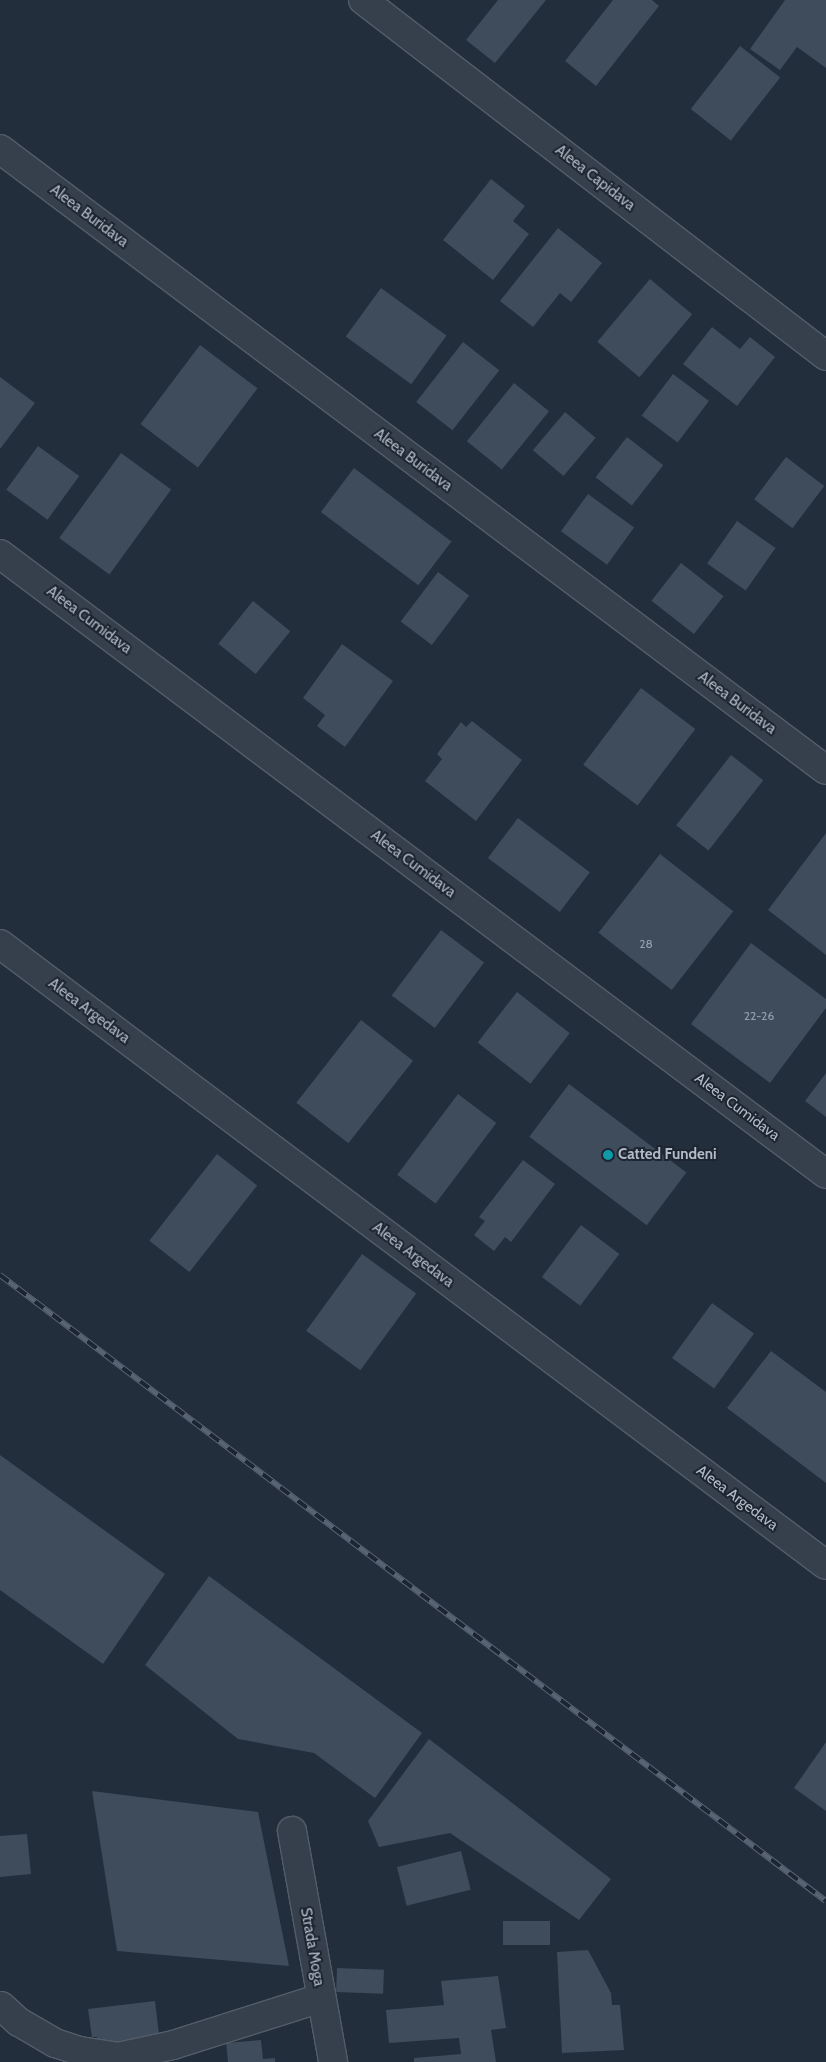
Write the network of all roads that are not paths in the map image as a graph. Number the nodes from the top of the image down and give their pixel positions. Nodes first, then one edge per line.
1 (363, 0) edge
2 (0, 149) edge
3 (826, 356) edge
4 (0, 554) edge
5 (826, 770) edge
6 (0, 944) edge
7 (826, 1174) edge
8 (826, 1566) edge
9 (292, 1831) dead end
10 (321, 1998) junction
11 (1, 2006) dead end
12 (333, 2062) edge

1 - 3 street, Aleea Capidava
2 - 5 street, Aleea Buridava
4 - 7 street, Aleea Cumidava
6 - 8 street, Aleea Argedava
9 - 10 street, Strada Moga
10 - 11 street
10 - 12 street, Strada Moga

